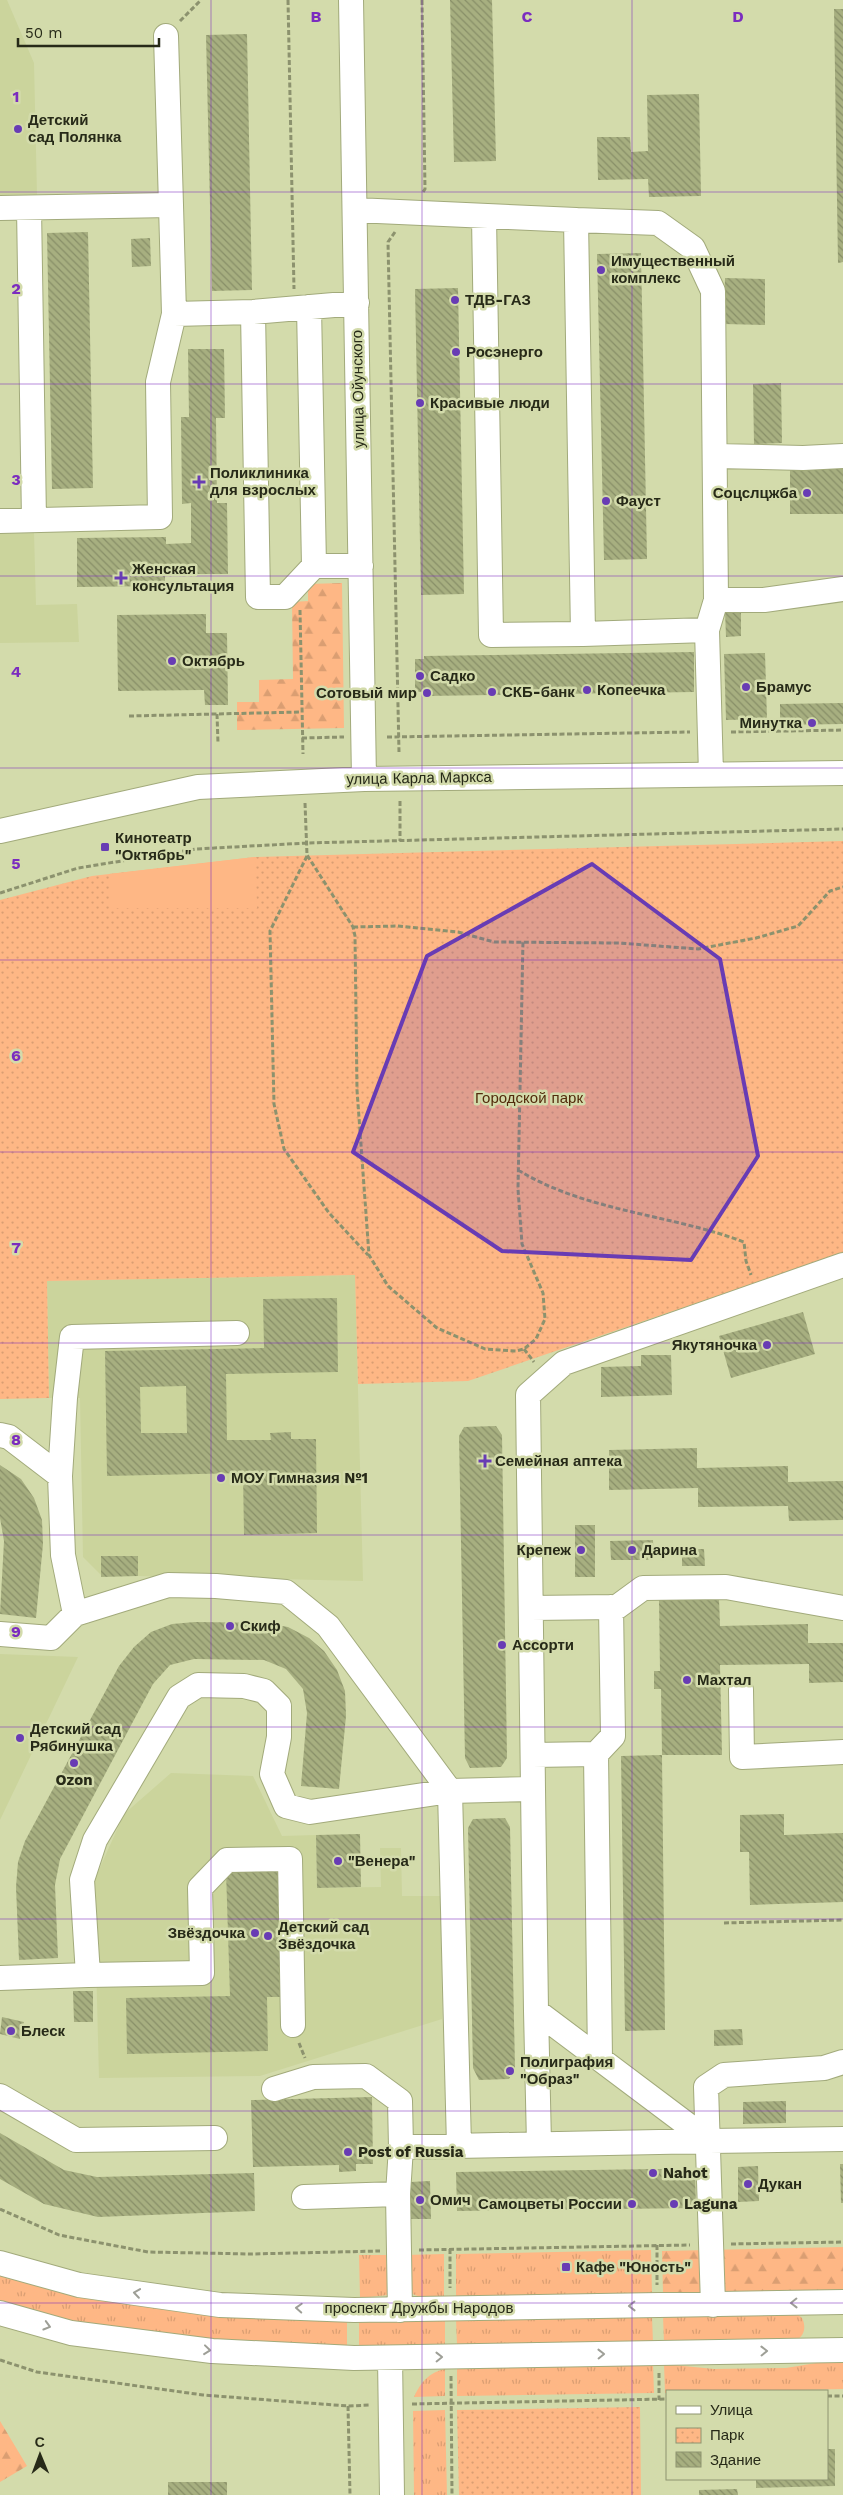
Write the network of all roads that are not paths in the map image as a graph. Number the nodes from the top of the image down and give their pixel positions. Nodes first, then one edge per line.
1 (351, 0) edge
2 (166, 36) road end
3 (171, 205) junction
4 (0, 208) edge
5 (29, 208) junction
6 (355, 210) junction
7 (484, 217) junction
8 (576, 220) junction
9 (356, 303) junction
10 (302, 308) junction
11 (253, 312) junction
12 (174, 314) junction
13 (715, 456) junction
14 (843, 456) edge
15 (34, 520) junction
16 (0, 521) edge
17 (361, 566) junction
18 (307, 574) junction
19 (843, 589) edge
20 (716, 600) junction
21 (707, 630) junction
22 (583, 634) junction
23 (843, 773) edge
24 (711, 774) junction
25 (364, 778) junction
26 (0, 831) edge
27 (843, 1265) edge
28 (237, 1333) dead end
29 (0, 1435) edge
30 (60, 1476) junction
31 (611, 1607) junction
32 (531, 1608) junction
33 (843, 1608) edge
34 (74, 1614) junction
35 (0, 1634) edge
36 (741, 1690) dead end
37 (843, 1752) edge
38 (596, 1754) junction
39 (533, 1755) junction
40 (533, 1790) junction
41 (450, 1791) junction
42 (88, 1976) junction
43 (0, 1978) edge
44 (536, 2011) junction
45 (293, 2025) road end
46 (600, 2059) junction
47 (843, 2062) edge
48 (274, 2089) dead end
49 (0, 2096) edge
50 (215, 2138) dead end
51 (843, 2139) edge
52 (709, 2141) junction
53 (538, 2144) junction
54 (459, 2146) junction
55 (401, 2147) junction
56 (398, 2194) junction
57 (304, 2197) dead end
58 (0, 2263) edge
59 (843, 2302) edge
60 (713, 2305) junction
61 (400, 2310) junction
62 (0, 2313) edge
63 (843, 2350) edge
64 (390, 2358) junction
65 (392, 2495) edge

1 - 6 street, улица Ойунского
2 - 3 street
3 - 5 street
3 - 12 street
4 - 5 street
5 - 15 street
6 - 7 street
6 - 9 street, улица Ойунского
7 - 8 street
7 - 22 street
8 - 13 street
8 - 22 street
9 - 10 street
9 - 17 street, улица Ойунского
10 - 11 street
10 - 18 street
11 - 12 street
11 - 18 street
12 - 15 street
13 - 14 street
13 - 20 street
15 - 16 street
17 - 18 street
17 - 25 street, улица Ойунского
19 - 20 street
20 - 21 street
21 - 22 street
21 - 24 street
23 - 24 street, улица Карла Маркса
24 - 25 street, улица Карла Маркса
25 - 26 street, улица Карла Маркса
27 - 32 street
28 - 30 street
29 - 30 street
30 - 34 street
31 - 32 street
31 - 33 street
31 - 38 street
32 - 39 street
34 - 35 street
34 - 41 street
36 - 37 street
38 - 39 street
38 - 46 street
39 - 40 street
40 - 41 street
40 - 44 street
41 - 42 street
41 - 54 street
42 - 43 street
42 - 45 street
44 - 46 street
44 - 53 street
46 - 52 street
47 - 52 street
48 - 55 street
49 - 50 street
51 - 52 street
52 - 53 street
52 - 60 street
53 - 54 street
54 - 55 street
55 - 56 street
56 - 57 street
56 - 61 street
61 -> 58 street, проспект Дружбы Народов
59 -> 60 street, проспект Дружбы Народов
60 -> 61 street, проспект Дружбы Народов
62 -> 64 street
64 -> 63 street
64 - 65 street

